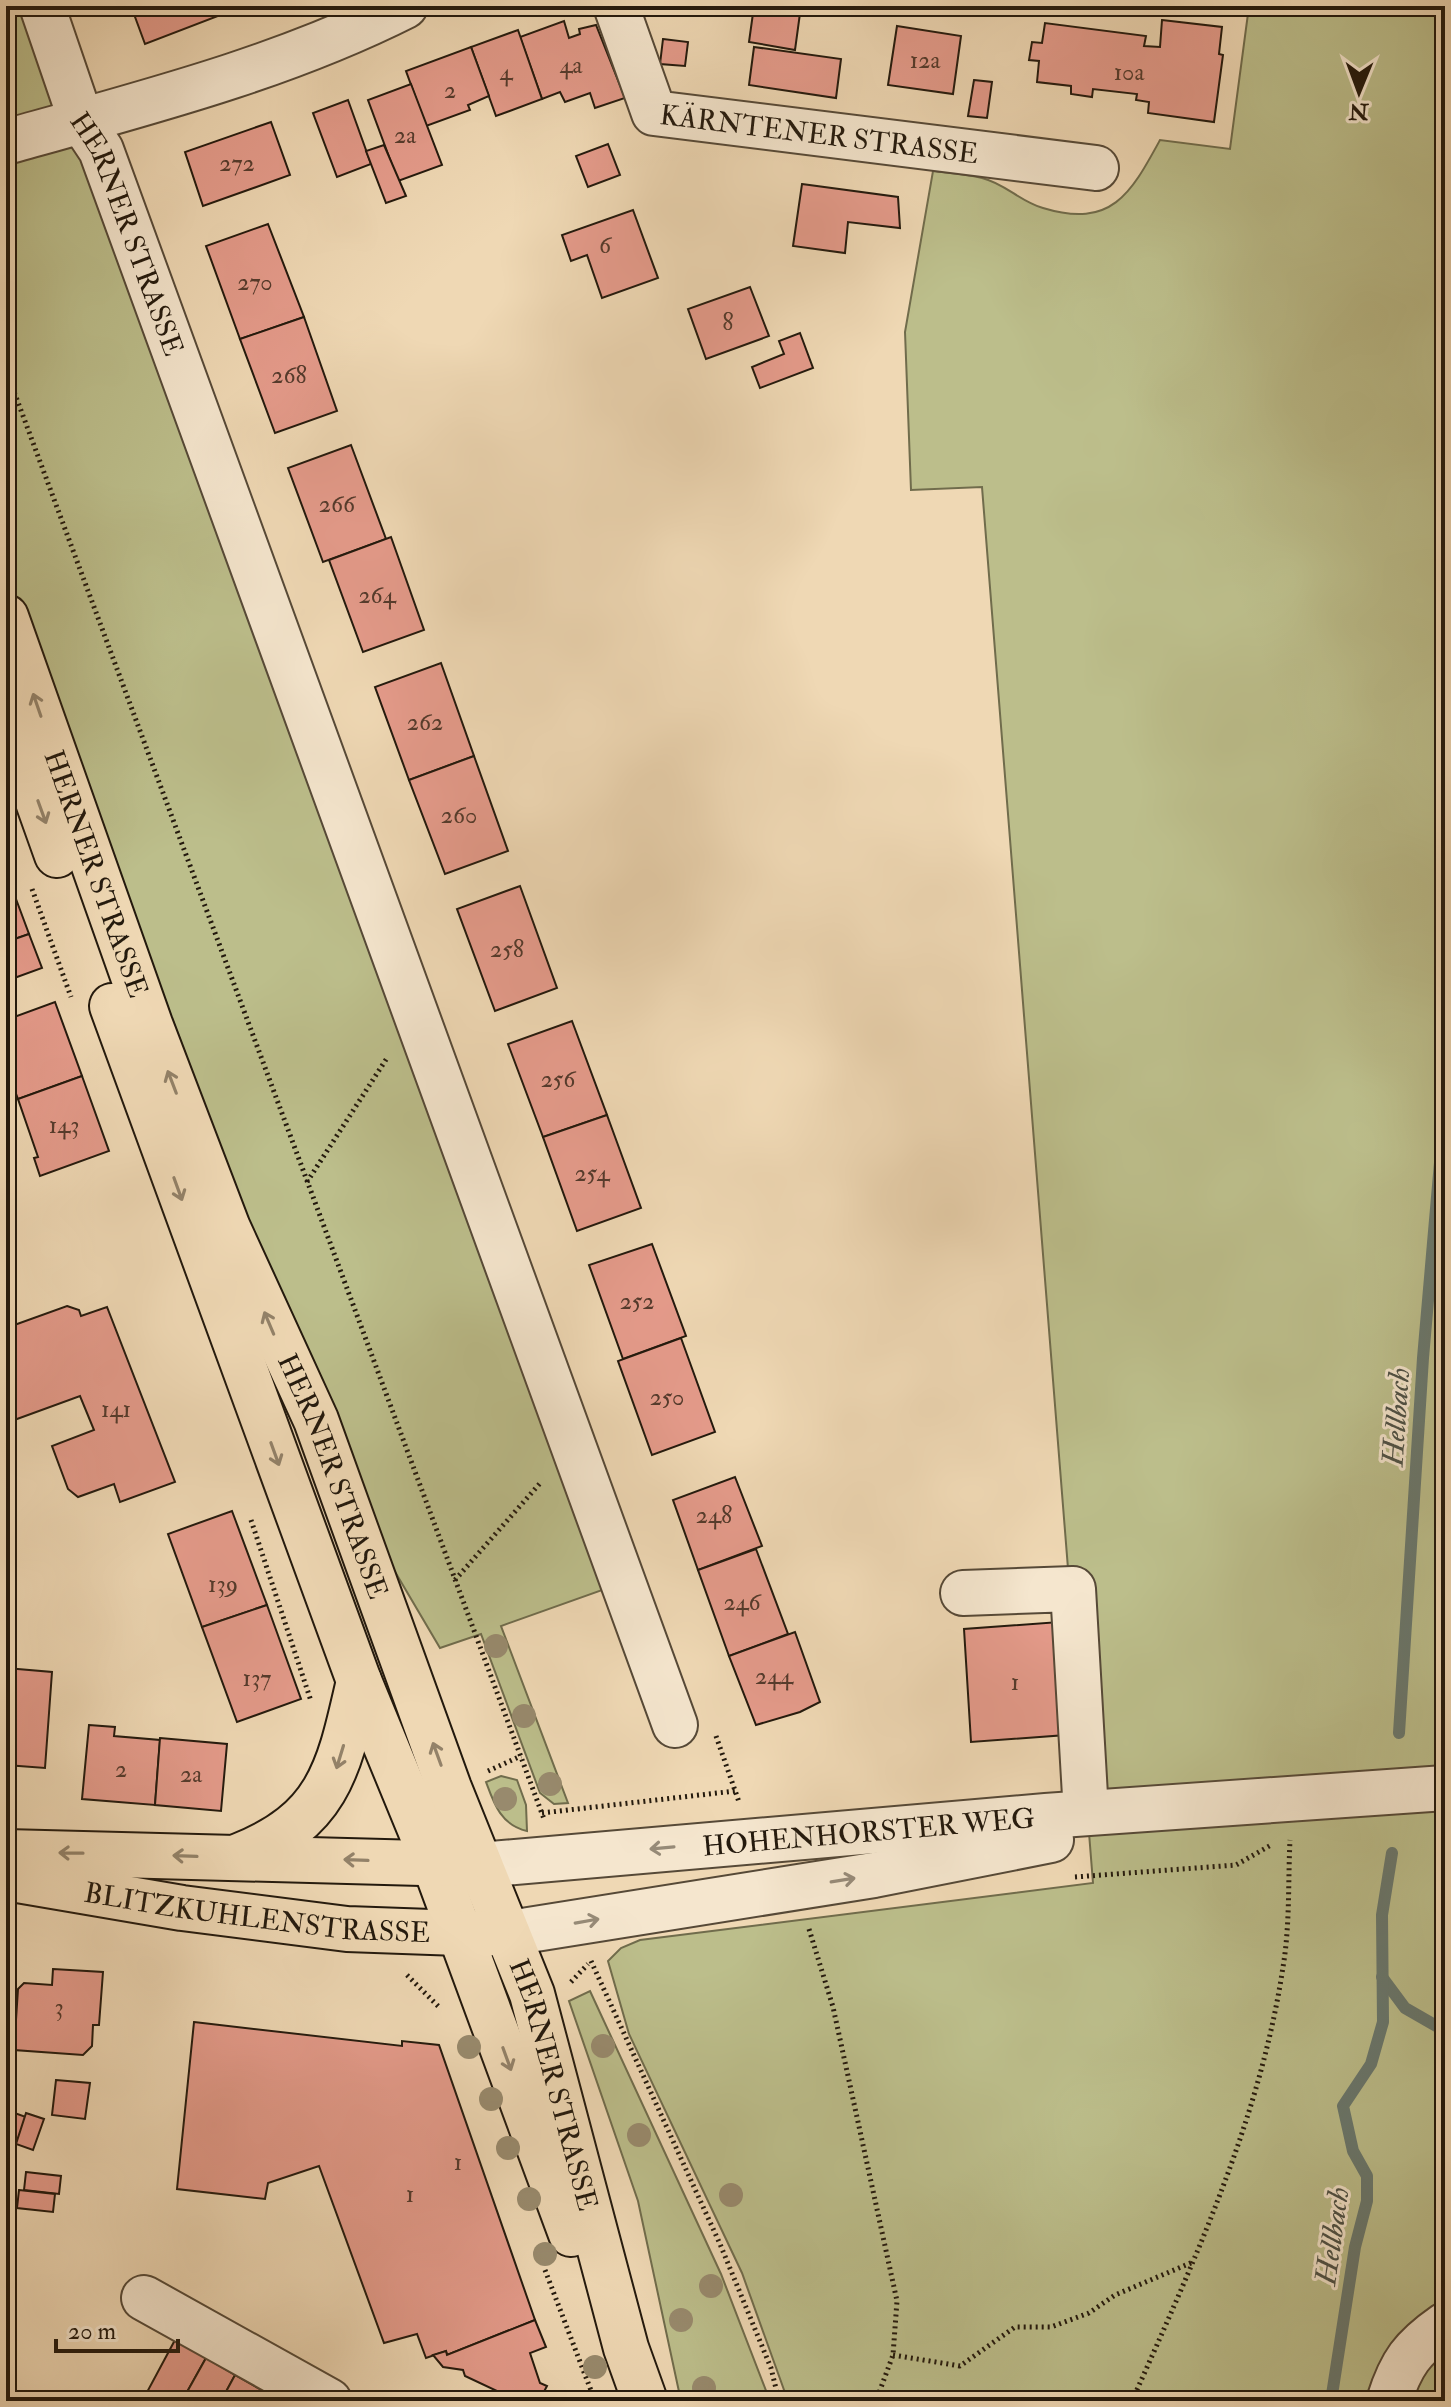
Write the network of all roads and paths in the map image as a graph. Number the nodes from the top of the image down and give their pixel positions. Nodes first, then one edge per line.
1 (42, 6) edge
2 (405, 6) edge
3 (616, 6) edge
4 (81, 120) junction
5 (6, 142) edge
6 (1096, 168) dead end
7 (6, 370) edge
8 (6, 617) edge
9 (6, 712) edge
10 (28, 876) dead end
11 (76, 1011) dead end
12 (423, 1033) junction
13 (307, 1182) junction
14 (579, 1459) junction
15 (250, 1516) dead end
16 (455, 1580) junction
17 (963, 1593) dead end
18 (359, 1681) junction
19 (313, 1708) dead end
20 (675, 1725) joint
21 (1445, 1788) edge
22 (735, 1791) junction
23 (1086, 1813) junction
24 (1296, 1816) junction
25 (752, 1841) junction
26 (6, 1852) edge
27 (234, 1858) junction
28 (434, 1863) junction
29 (480, 1865) junction
30 (6, 1878) edge
31 (806, 1920) dead end
32 (510, 1933) junction
33 (461, 1935) junction
34 (591, 1960) dead end
35 (392, 1972) dead end
36 (449, 2017) dead end
37 (1193, 2261) junction
38 (144, 2298) dead end
39 (1445, 2325) edge
40 (626, 2348) junction
41 (893, 2355) junction
42 (329, 2401) edge
43 (645, 2401) edge
44 (779, 2401) edge
45 (876, 2401) edge
46 (1132, 2401) edge
47 (1389, 2401) edge

1 - 4 street, HERNER STRASSE
2 - 4 street
3 - 6 street, KÄRNTENER STRASSE
4 - 5 street
4 - 12 street, HERNER STRASSE
7 - 13 path
29 -> 8 main road, HERNER STRASSE
9 -> 18 main road, HERNER STRASSE
10 - 11 path
12 - 13 path
12 - 14 street, HERNER STRASSE
13 - 16 path
14 - 16 path
14 - 20 street, HERNER STRASSE
15 - 19 path
16 - 22 path
17 - 23 street
18 -> 27 main road
18 - 28 main road, HERNER STRASSE
20 - 22 path
21 - 24 street, HOHENHORSTER WEG
22 - 25 path
23 - 24 street, HOHENHORSTER WEG
23 - 25 street, HOHENHORSTER WEG
32 -> 24 street, HOHENHORSTER WEG
24 - 37 path
25 -> 29 street, HOHENHORSTER WEG
27 -> 26 main road, BLITZKUHLENSTRASSE
28 -> 27 main road, BLITZKUHLENSTRASSE
28 - 29 main road, HOHENHORSTER WEG
28 - 33 main road, HERNER STRASSE
29 - 32 main road, HERNER STRASSE
30 - 33 main road, BLITZKUHLENSTRASSE
31 - 41 path
32 - 33 main road, BLITZKUHLENSTRASSE
32 - 40 main road, HERNER STRASSE
33 -> 40 main road, HERNER STRASSE
34 - 44 path
35 - 36 path
37 - 41 path
37 - 46 path
38 - 42 street
39 - 47 street
40 - 43 main road, HERNER STRASSE
41 - 45 path

